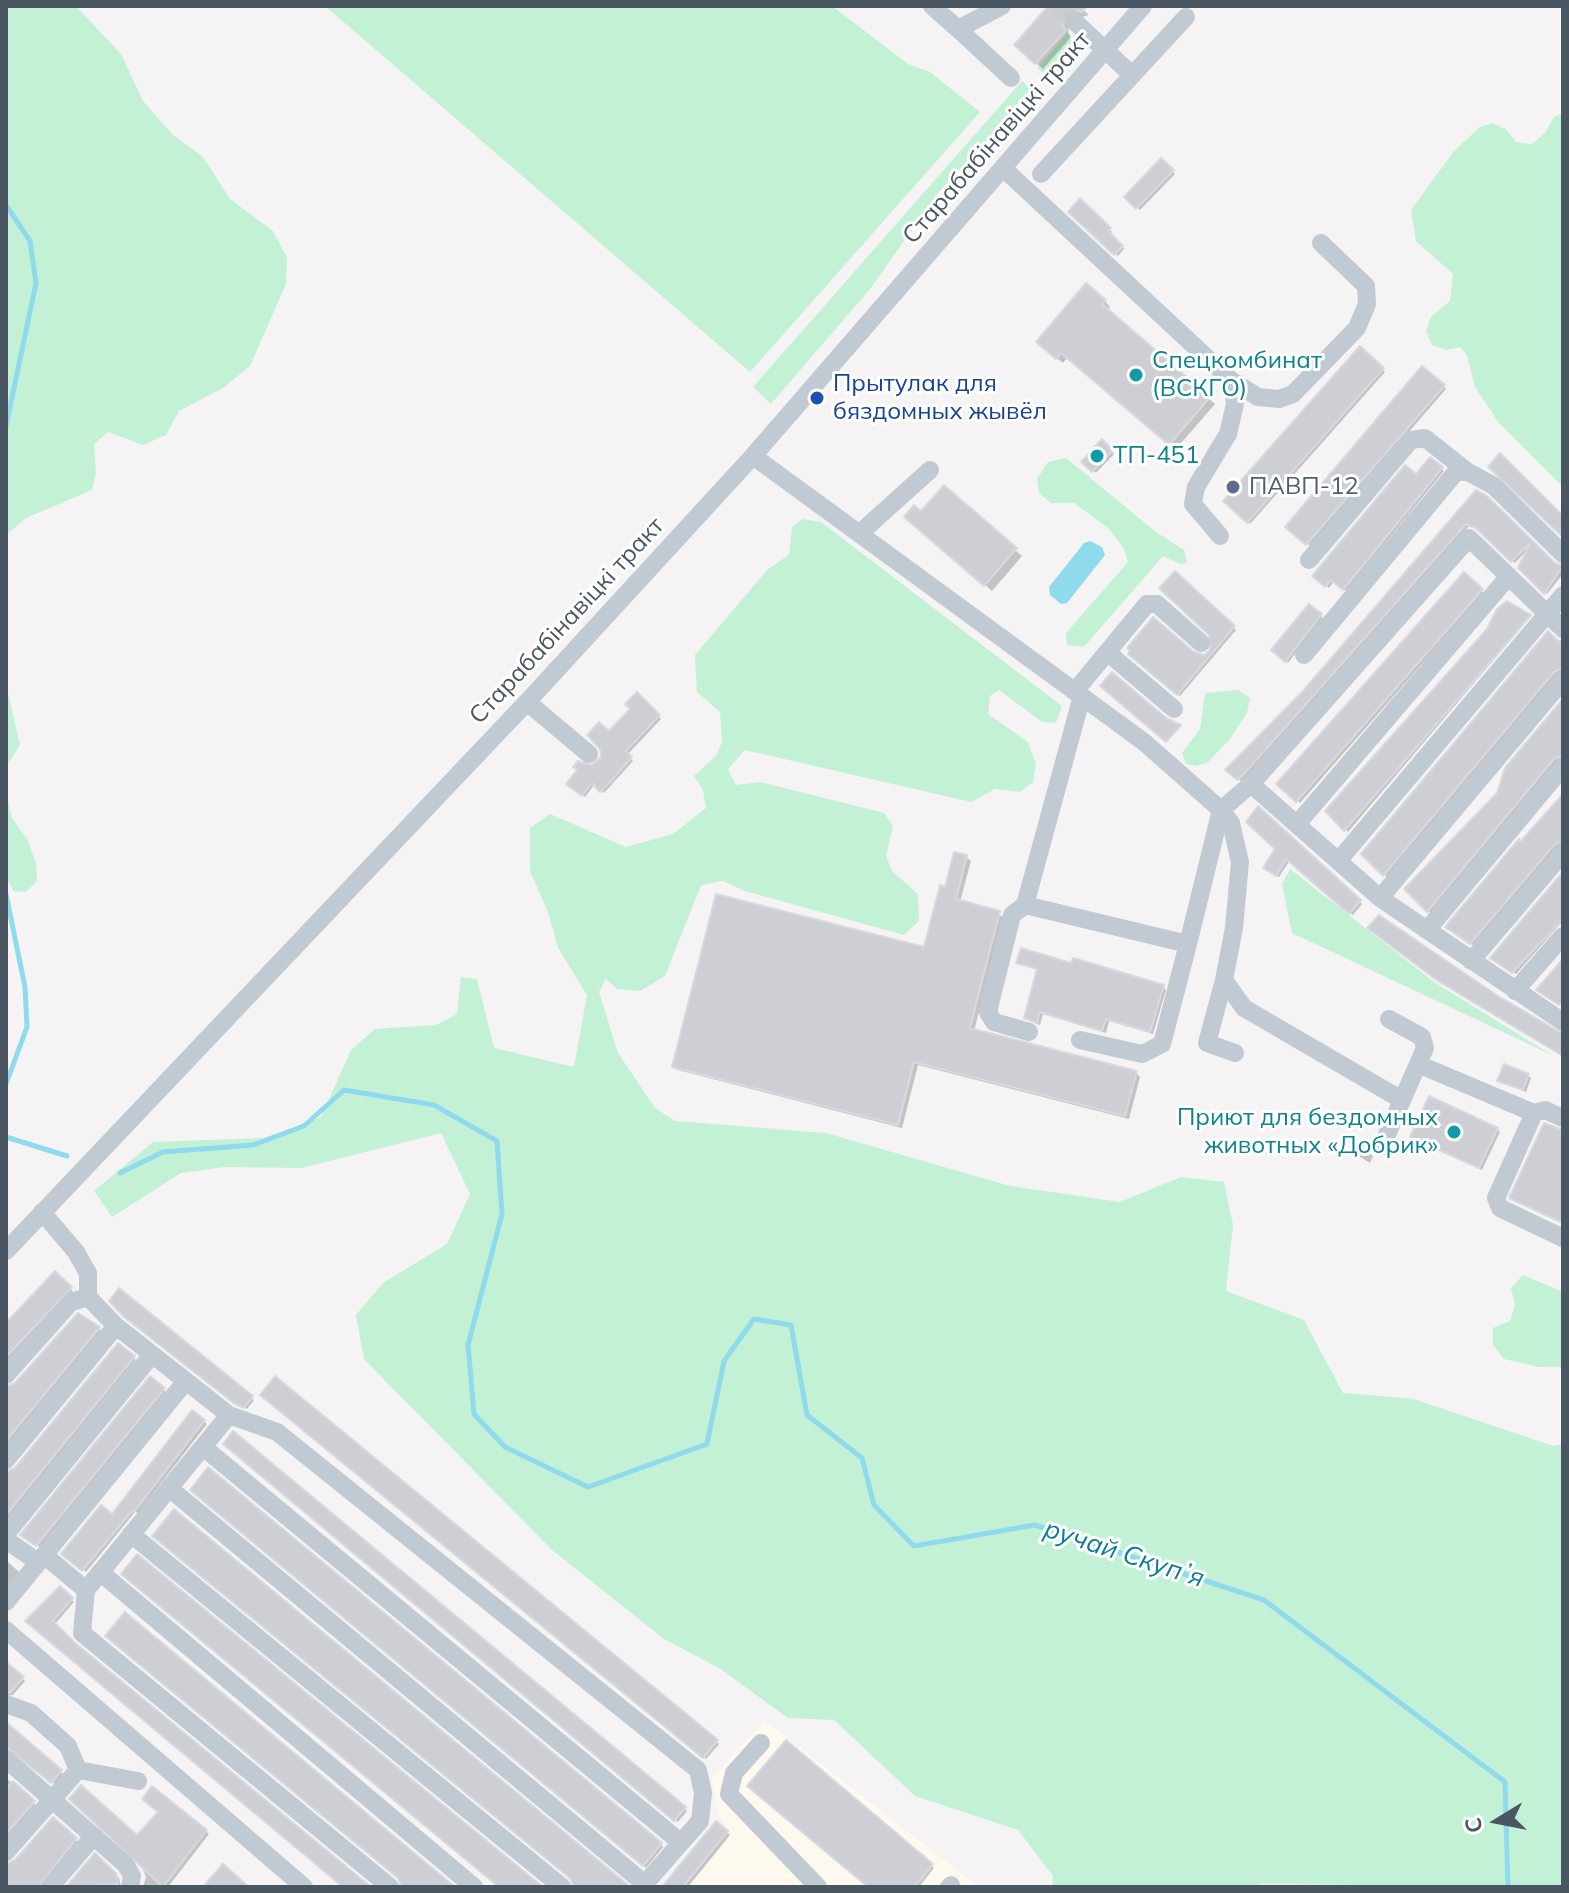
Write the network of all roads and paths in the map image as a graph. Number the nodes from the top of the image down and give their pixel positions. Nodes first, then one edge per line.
1 (932, 6) edge
2 (1002, 6) edge
3 (1143, 6) edge
4 (1186, 17) dead end
5 (1074, 21) tunnel mouth
6 (958, 29) junction
7 (1104, 50) junction
8 (1132, 75) junction
9 (1011, 78) dead end
10 (1004, 169) junction
11 (1041, 174) dead end
12 (1321, 243) dead end
13 (1232, 381) junction
14 (753, 456) junction
15 (930, 470) dead end
16 (1468, 472) junction
17 (860, 533) junction
18 (1220, 536) dead end
19 (1563, 554) edge
20 (1309, 560) dead end
21 (1509, 576) junction
22 (1563, 595) edge
23 (1547, 613) junction
24 (1563, 629) edge
25 (1201, 643) dead end
26 (1107, 652) junction
27 (1304, 655) dead end
28 (1563, 680) edge
29 (1079, 694) junction
30 (527, 702) junction
31 (1174, 709) dead end
32 (589, 754) dead end
33 (1563, 767) edge
34 (1251, 784) junction
35 (1221, 810) junction
36 (1298, 823) junction
37 (1563, 853) edge
38 (1339, 860) junction
39 (1380, 898) junction
40 (1025, 905) junction
41 (1427, 930) junction
42 (1563, 936) edge
43 (1188, 944) junction
44 (1471, 961) junction
45 (1224, 980) junction
46 (1515, 991) junction
47 (1389, 1019) dead end
48 (1562, 1020) edge
49 (1029, 1032) dead end
50 (1080, 1040) dead end
51 (1235, 1053) dead end
52 (1420, 1065) junction
53 (1402, 1100) junction
54 (1534, 1113) junction
55 (1563, 1118) edge
56 (1382, 1146) dead end
57 (42, 1212) junction
58 (1563, 1238) edge
59 (6, 1251) edge
60 (88, 1297) junction
61 (116, 1326) junction
62 (151, 1356) junction
63 (6, 1375) edge
64 (186, 1381) junction
65 (229, 1415) junction
66 (203, 1447) junction
67 (6, 1460) edge
68 (169, 1488) junction
69 (131, 1534) junction
70 (6, 1537) edge
71 (41, 1559) junction
72 (100, 1572) junction
73 (86, 1590) junction
74 (6, 1602) edge
75 (6, 1630) edge
76 (6, 1704) edge
77 (761, 1743) dead end
78 (8, 1764) edge
79 (78, 1770) junction
80 (138, 1781) dead end
81 (53, 1800) junction
82 (94, 1836) junction
83 (679, 1841) junction
84 (6, 1852) edge
85 (643, 1886) edge
86 (50, 1887) edge
87 (130, 1887) edge
88 (304, 1887) edge
89 (390, 1887) edge
90 (474, 1887) edge
91 (562, 1887) edge
92 (818, 1887) edge

1 - 6 street
2 - 6 street
3 - 7 street, Старабабінавіцкі тракт
4 - 8 street
5 - 7 street
6 - 9 street
7 - 8 street
7 - 10 street, Старабабінавіцкі тракт
8 - 11 street
10 - 13 street
10 - 14 street, Старабабінавіцкі тракт
12 - 13 street
13 - 18 street
14 - 17 street
14 - 30 street, Старабабінавіцкі тракт
15 - 17 street
16 - 19 street
16 - 20 street
16 - 27 street
17 - 29 street
21 - 23 street
21 - 34 street
21 - 36 street
22 - 23 street
23 - 24 street
23 - 38 street
25 - 26 street
26 - 29 street
26 - 31 street
28 - 39 street
29 - 35 street
29 - 40 street
30 - 32 street
30 - 57 street, Старабабінавіцкі тракт
33 - 41 street
34 - 35 street
34 - 36 street
35 - 43 street
35 - 45 street
36 - 38 street
37 - 44 street
38 - 39 street
39 - 41 street
40 - 43 street
40 - 49 street
41 - 44 street
42 - 46 street
43 - 50 street
44 - 46 street
45 - 51 street
45 - 53 street
46 - 48 street
47 - 52 street
52 - 53 street
52 - 54 street
53 - 56 street
54 - 55 street
54 - 58 street
57 - 59 street, Старабабінавіцкі тракт
57 - 60 street
60 - 61 street
60 - 63 street
61 - 62 street
61 - 67 street
62 - 64 street
62 - 70 street
64 - 65 street
64 - 71 street
65 - 66 street
65 - 83 street
66 - 68 street
66 - 83 street
68 - 69 street
68 - 85 street
69 - 72 street
69 - 91 street
70 - 71 street
71 - 73 street
71 - 74 street
72 - 73 street
72 - 90 street
73 - 89 street
75 - 88 street
76 - 79 street
77 - 92 street
78 - 81 street
79 - 80 street
79 - 81 street
81 - 82 street
81 - 84 street
82 - 86 street
82 - 87 street
83 - 85 street

